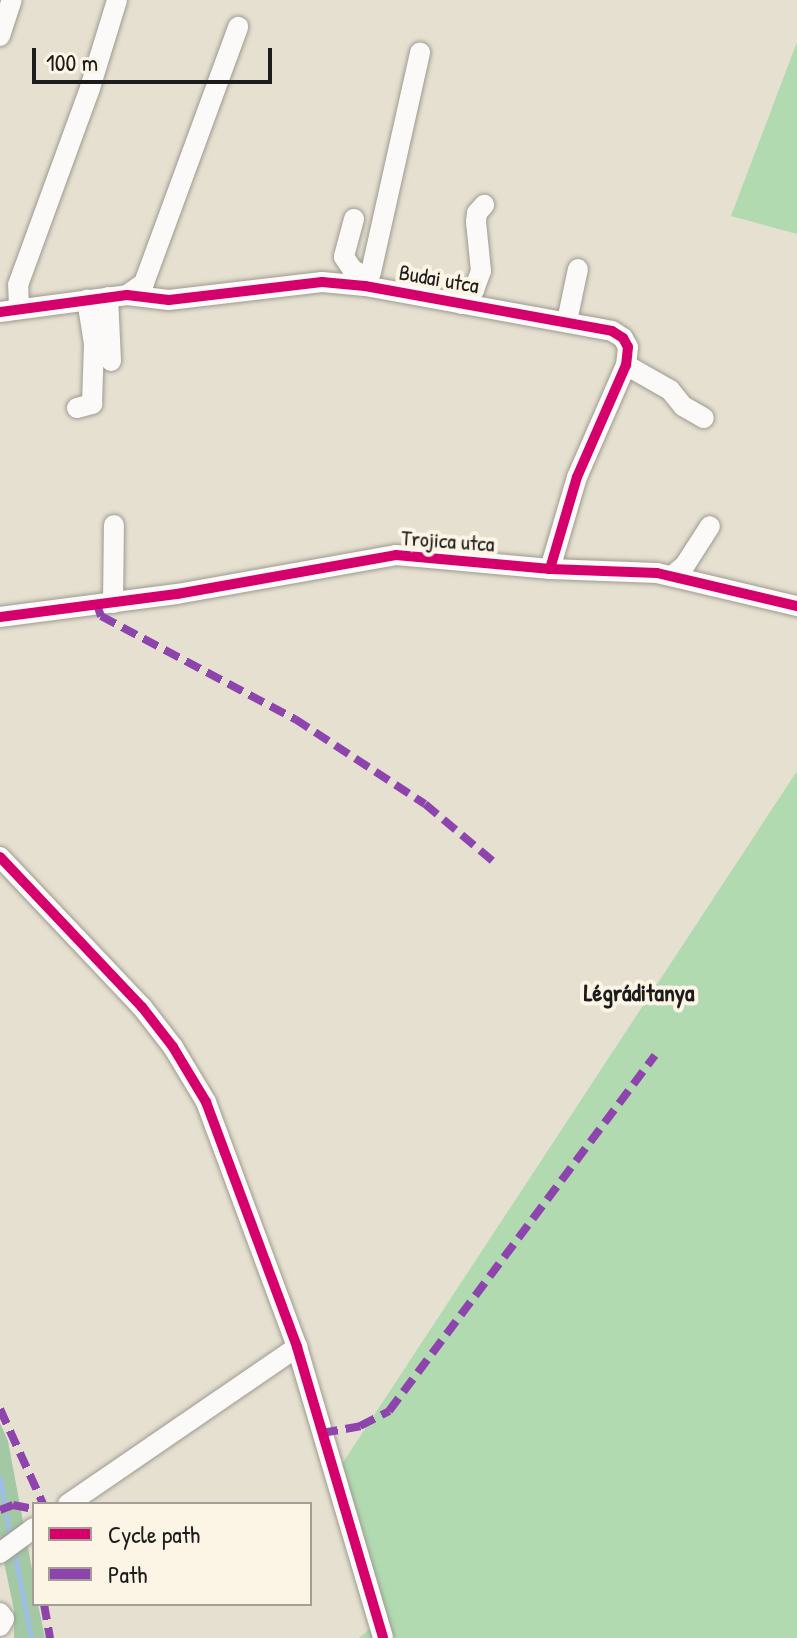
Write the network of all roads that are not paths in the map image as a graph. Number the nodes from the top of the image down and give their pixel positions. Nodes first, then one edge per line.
1 (12, 0) edge
2 (117, 0) edge
3 (238, 27) dead end
4 (0, 36) edge
5 (420, 52) dead end
6 (484, 205) dead end
7 (354, 219) dead end
8 (578, 269) dead end
9 (366, 282) junction
10 (118, 296) junction
11 (87, 300) junction
12 (461, 304) junction
13 (10, 311) edge
14 (567, 321) junction
15 (111, 361) dead end
16 (626, 365) junction
17 (77, 408) dead end
18 (704, 418) dead end
19 (114, 525) dead end
20 (710, 526) dead end
21 (550, 569) junction
22 (672, 576) junction
23 (113, 603) junction
24 (797, 606) edge
25 (0, 617) edge
26 (0, 857) edge
27 (297, 1347) junction
28 (71, 1502) edge
29 (32, 1529) edge
30 (0, 1553) edge
31 (0, 1613) edge
32 (0, 1626) edge
33 (383, 1638) edge

1 - 4 street
2 - 13 street
3 - 10 street
5 - 9 street
6 - 12 street
7 - 9 street
8 - 14 street
9 - 10 street, Budai utca
9 - 12 street, Budai utca
10 - 11 street, Budai utca
10 - 15 street
11 - 13 street, Budai utca
11 - 17 street
12 - 14 street, Budai utca
14 - 16 street, Budai utca
16 - 18 street
16 - 21 street
19 - 23 street
20 - 22 street
21 - 22 street, Trojica utca
21 - 23 street, Trojica utca
22 - 24 street, Trojica utca
23 - 25 street, Trojica utca
26 - 27 street
27 - 28 street
27 - 33 street
29 - 30 street
31 - 32 street

